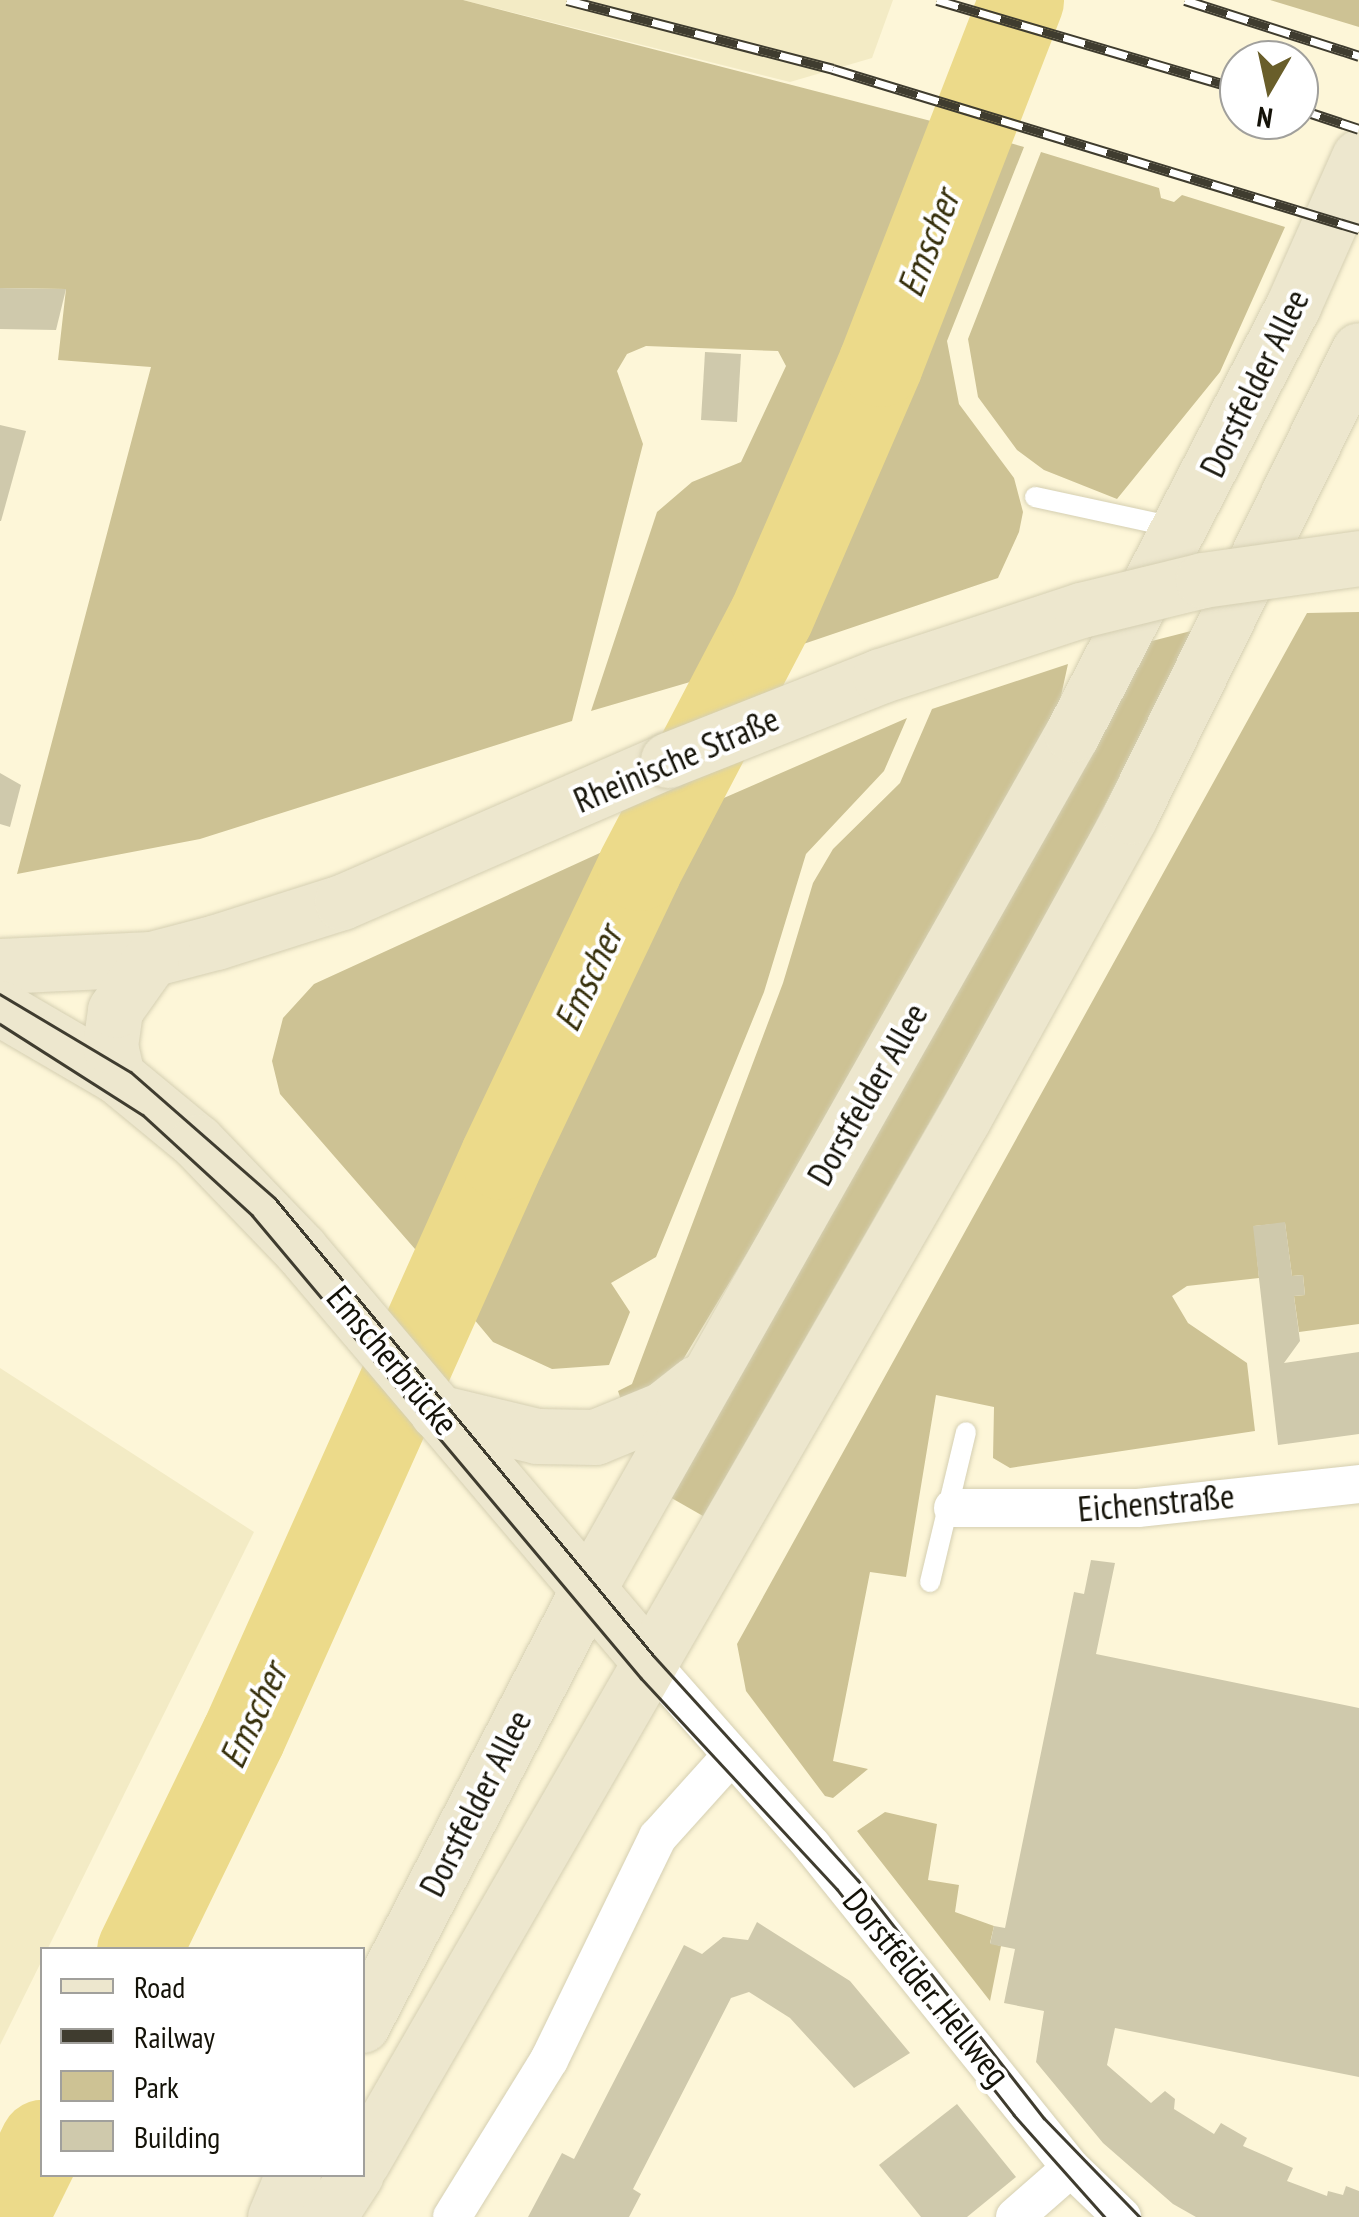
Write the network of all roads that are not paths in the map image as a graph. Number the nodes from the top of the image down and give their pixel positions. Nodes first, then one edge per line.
1 (1359, 157) edge
2 (1359, 350) edge
3 (1035, 497) dead end
4 (1181, 529) junction
5 (1359, 558) edge
6 (151, 958) junction
7 (0, 966) edge
8 (0, 1008) edge
9 (117, 1076) junction
10 (706, 1376) junction
11 (437, 1412) junction
12 (966, 1432) dead end
13 (1359, 1484) edge
14 (953, 1508) junction
15 (930, 1582) dead end
16 (588, 1588) junction
17 (650, 1662) junction
18 (731, 1756) junction
19 (365, 2019) edge
20 (365, 2157) edge
21 (1072, 2168) junction
22 (292, 2177) edge
23 (354, 2177) edge
24 (274, 2217) edge
25 (328, 2217) edge
26 (452, 2217) edge
27 (1015, 2217) edge
28 (1122, 2217) edge

1 - 4 main road, Dorstfelder Allee
2 - 17 main road
3 - 4 lane
4 - 10 main road, Dorstfelder Allee
5 - 6 main road, Rheinische Straße, bridge
6 - 7 main road, Rheinische Straße
6 - 9 main road
8 - 9 main road
9 - 11 main road, Emscherbrücke
10 - 11 main road
10 - 16 main road, Dorstfelder Allee
11 - 16 main road, Emscherbrücke
12 - 14 lane
13 - 14 street, Eichenstraße
14 - 15 lane
16 - 17 main road, Emscherbrücke
16 - 19 main road, Dorstfelder Allee
17 - 18 street, Dorstfelder Hellweg
17 - 20 main road
18 - 21 street, Dorstfelder Hellweg
18 - 26 street
21 - 27 street
21 - 28 street, Dorstfelder Hellweg
22 - 24 main road
23 - 25 main road

